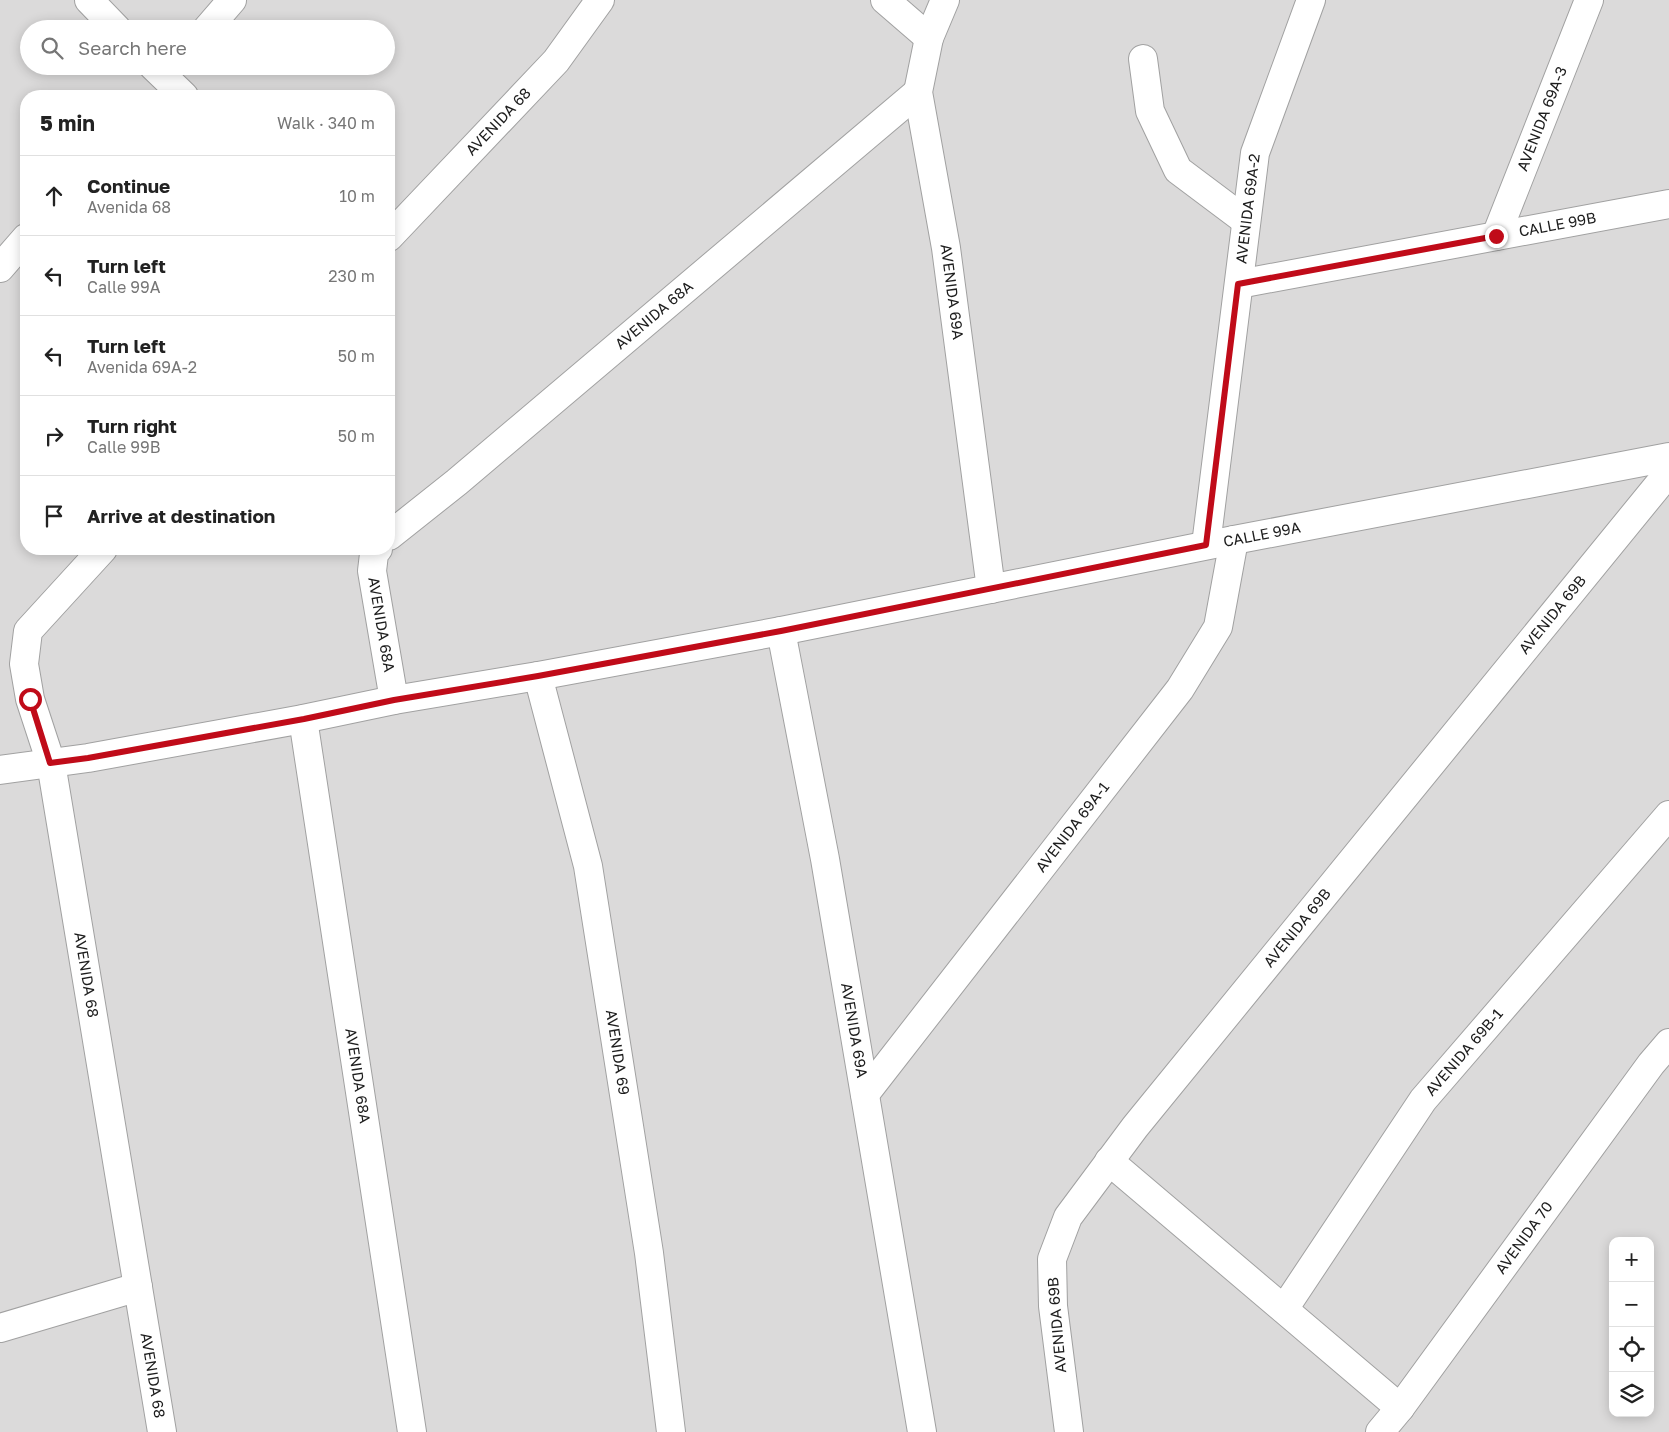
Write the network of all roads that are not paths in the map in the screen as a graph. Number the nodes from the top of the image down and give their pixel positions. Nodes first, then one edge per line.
1 (89, 0) edge
2 (232, 0) edge
3 (600, 0) edge
4 (885, 0) edge
5 (945, 0) edge
6 (1311, 0) edge
7 (1589, 0) edge
8 (108, 20) edge
9 (215, 20) edge
10 (929, 38) junction
11 (1143, 59) dead end
12 (160, 77) edge
13 (176, 90) edge
14 (918, 92) junction
15 (1669, 204) edge
16 (1246, 221) junction
17 (395, 231) edge
18 (1496, 236) junction
19 (20, 245) edge
20 (0, 268) edge
21 (1238, 284) junction
22 (1669, 457) edge
23 (1669, 472) edge
24 (395, 531) edge
25 (1234, 540) junction
26 (1206, 545) junction
27 (99, 555) edge
28 (374, 555) edge
29 (991, 589) junction
30 (781, 631) junction
31 (538, 676) junction
32 (394, 700) junction
33 (304, 719) junction
34 (50, 763) junction
35 (0, 770) edge
36 (1669, 815) edge
37 (1669, 1043) edge
38 (865, 1094) junction
39 (1109, 1161) junction
40 (138, 1287) junction
41 (1284, 1309) junction
42 (0, 1328) edge
43 (1400, 1408) junction
44 (162, 1432) edge
45 (412, 1432) edge
46 (671, 1432) edge
47 (922, 1432) edge
48 (1069, 1432) edge
49 (1380, 1432) edge

1 - 8 street
2 - 9 street
3 - 17 street, AVENIDA 68
4 - 10 street
5 - 10 street, AVENIDA 69A
6 - 16 street, AVENIDA 69A-2
7 - 18 street, AVENIDA 69A-3
10 - 14 street, AVENIDA 69A
11 - 16 street
12 - 13 street
14 - 24 street, AVENIDA 68A
14 - 29 street, AVENIDA 69A
15 - 18 street, CALLE 99B
16 - 21 street, AVENIDA 69A-2
18 - 21 street, CALLE 99B
19 - 20 street
21 - 26 street, AVENIDA 69A-2
22 - 25 street, CALLE 99A
23 - 39 street, AVENIDA 69B
25 - 26 street, CALLE 99A
25 - 38 street, AVENIDA 69A-1
26 - 29 street, CALLE 99A
27 - 34 street, AVENIDA 68
28 - 32 street, AVENIDA 68A
29 - 30 street, CALLE 99A
30 - 31 street, CALLE 99A
30 - 38 street, AVENIDA 69A
31 - 32 street, CALLE 99A
31 - 46 street, AVENIDA 69
32 - 33 street, CALLE 99A
33 - 34 street, CALLE 99A
33 - 45 street, AVENIDA 68A
34 - 35 street, CALLE 99A
34 - 40 street, AVENIDA 68
36 - 41 street, AVENIDA 69B-1
37 - 43 street, AVENIDA 70
38 - 47 street, AVENIDA 69A
39 - 41 street
39 - 48 street, AVENIDA 69B
40 - 42 street
40 - 44 street, AVENIDA 68
41 - 43 street
43 - 49 street, AVENIDA 70

